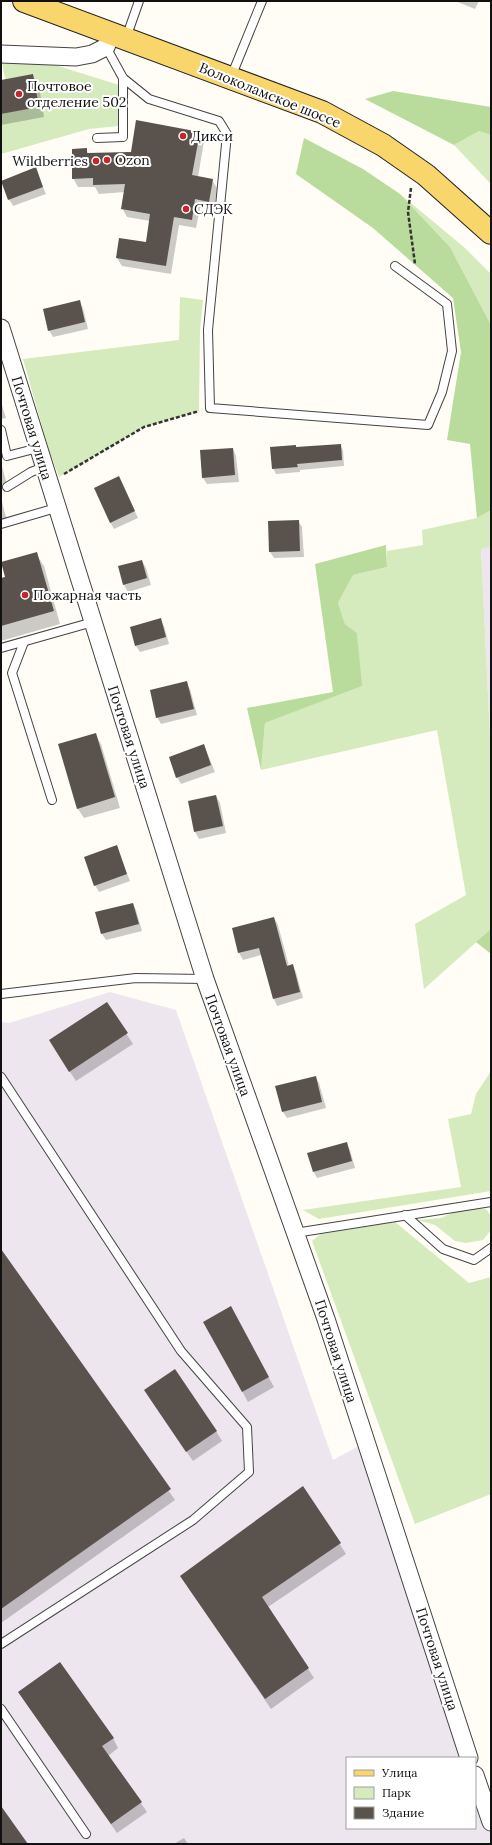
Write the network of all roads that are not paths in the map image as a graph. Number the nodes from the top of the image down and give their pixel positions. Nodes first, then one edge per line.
1 (24, 1) edge
2 (139, 1) edge
3 (262, 1) edge
4 (114, 40) junction
5 (1, 54) edge
6 (123, 78) junction
7 (231, 78) junction
8 (97, 138) dead end
9 (491, 233) edge
10 (395, 266) dead end
11 (1, 328) edge
12 (1, 430) edge
13 (38, 448) junction
14 (46, 475) junction
15 (7, 487) dead end
16 (56, 508) junction
17 (1, 524) edge
18 (93, 622) junction
19 (24, 642) junction
20 (1, 648) edge
21 (52, 800) dead end
22 (205, 979) junction
23 (1, 994) edge
24 (1, 1077) edge
25 (491, 1202) edge
26 (405, 1215) junction
27 (295, 1233) junction
28 (491, 1248) edge
29 (1, 1644) edge
30 (1, 1709) edge
31 (469, 1757) edge
32 (476, 1778) edge
33 (491, 1822) edge
34 (86, 1834) dead end

1 - 4 main road, Волоколамское шоссе
2 - 4 lane
3 - 7 lane
4 - 5 street
4 - 6 lane
4 - 7 main road, Волоколамское шоссе
6 - 8 lane
6 - 10 lane
7 - 9 main road, Волоколамское шоссе
11 - 13 street, Почтовая улица
12 - 13 lane
13 - 14 street, Почтовая улица
14 - 15 lane
14 - 16 street, Почтовая улица
16 - 17 lane
16 - 18 street, Почтовая улица
18 - 19 lane
18 - 22 street, Почтовая улица
19 - 20 lane
19 - 21 lane
22 - 23 lane
22 - 27 street, Почтовая улица
24 - 29 lane
25 - 26 lane
26 - 27 lane
26 - 28 lane
27 - 31 street, Почтовая улица
30 - 34 lane
32 - 33 street

